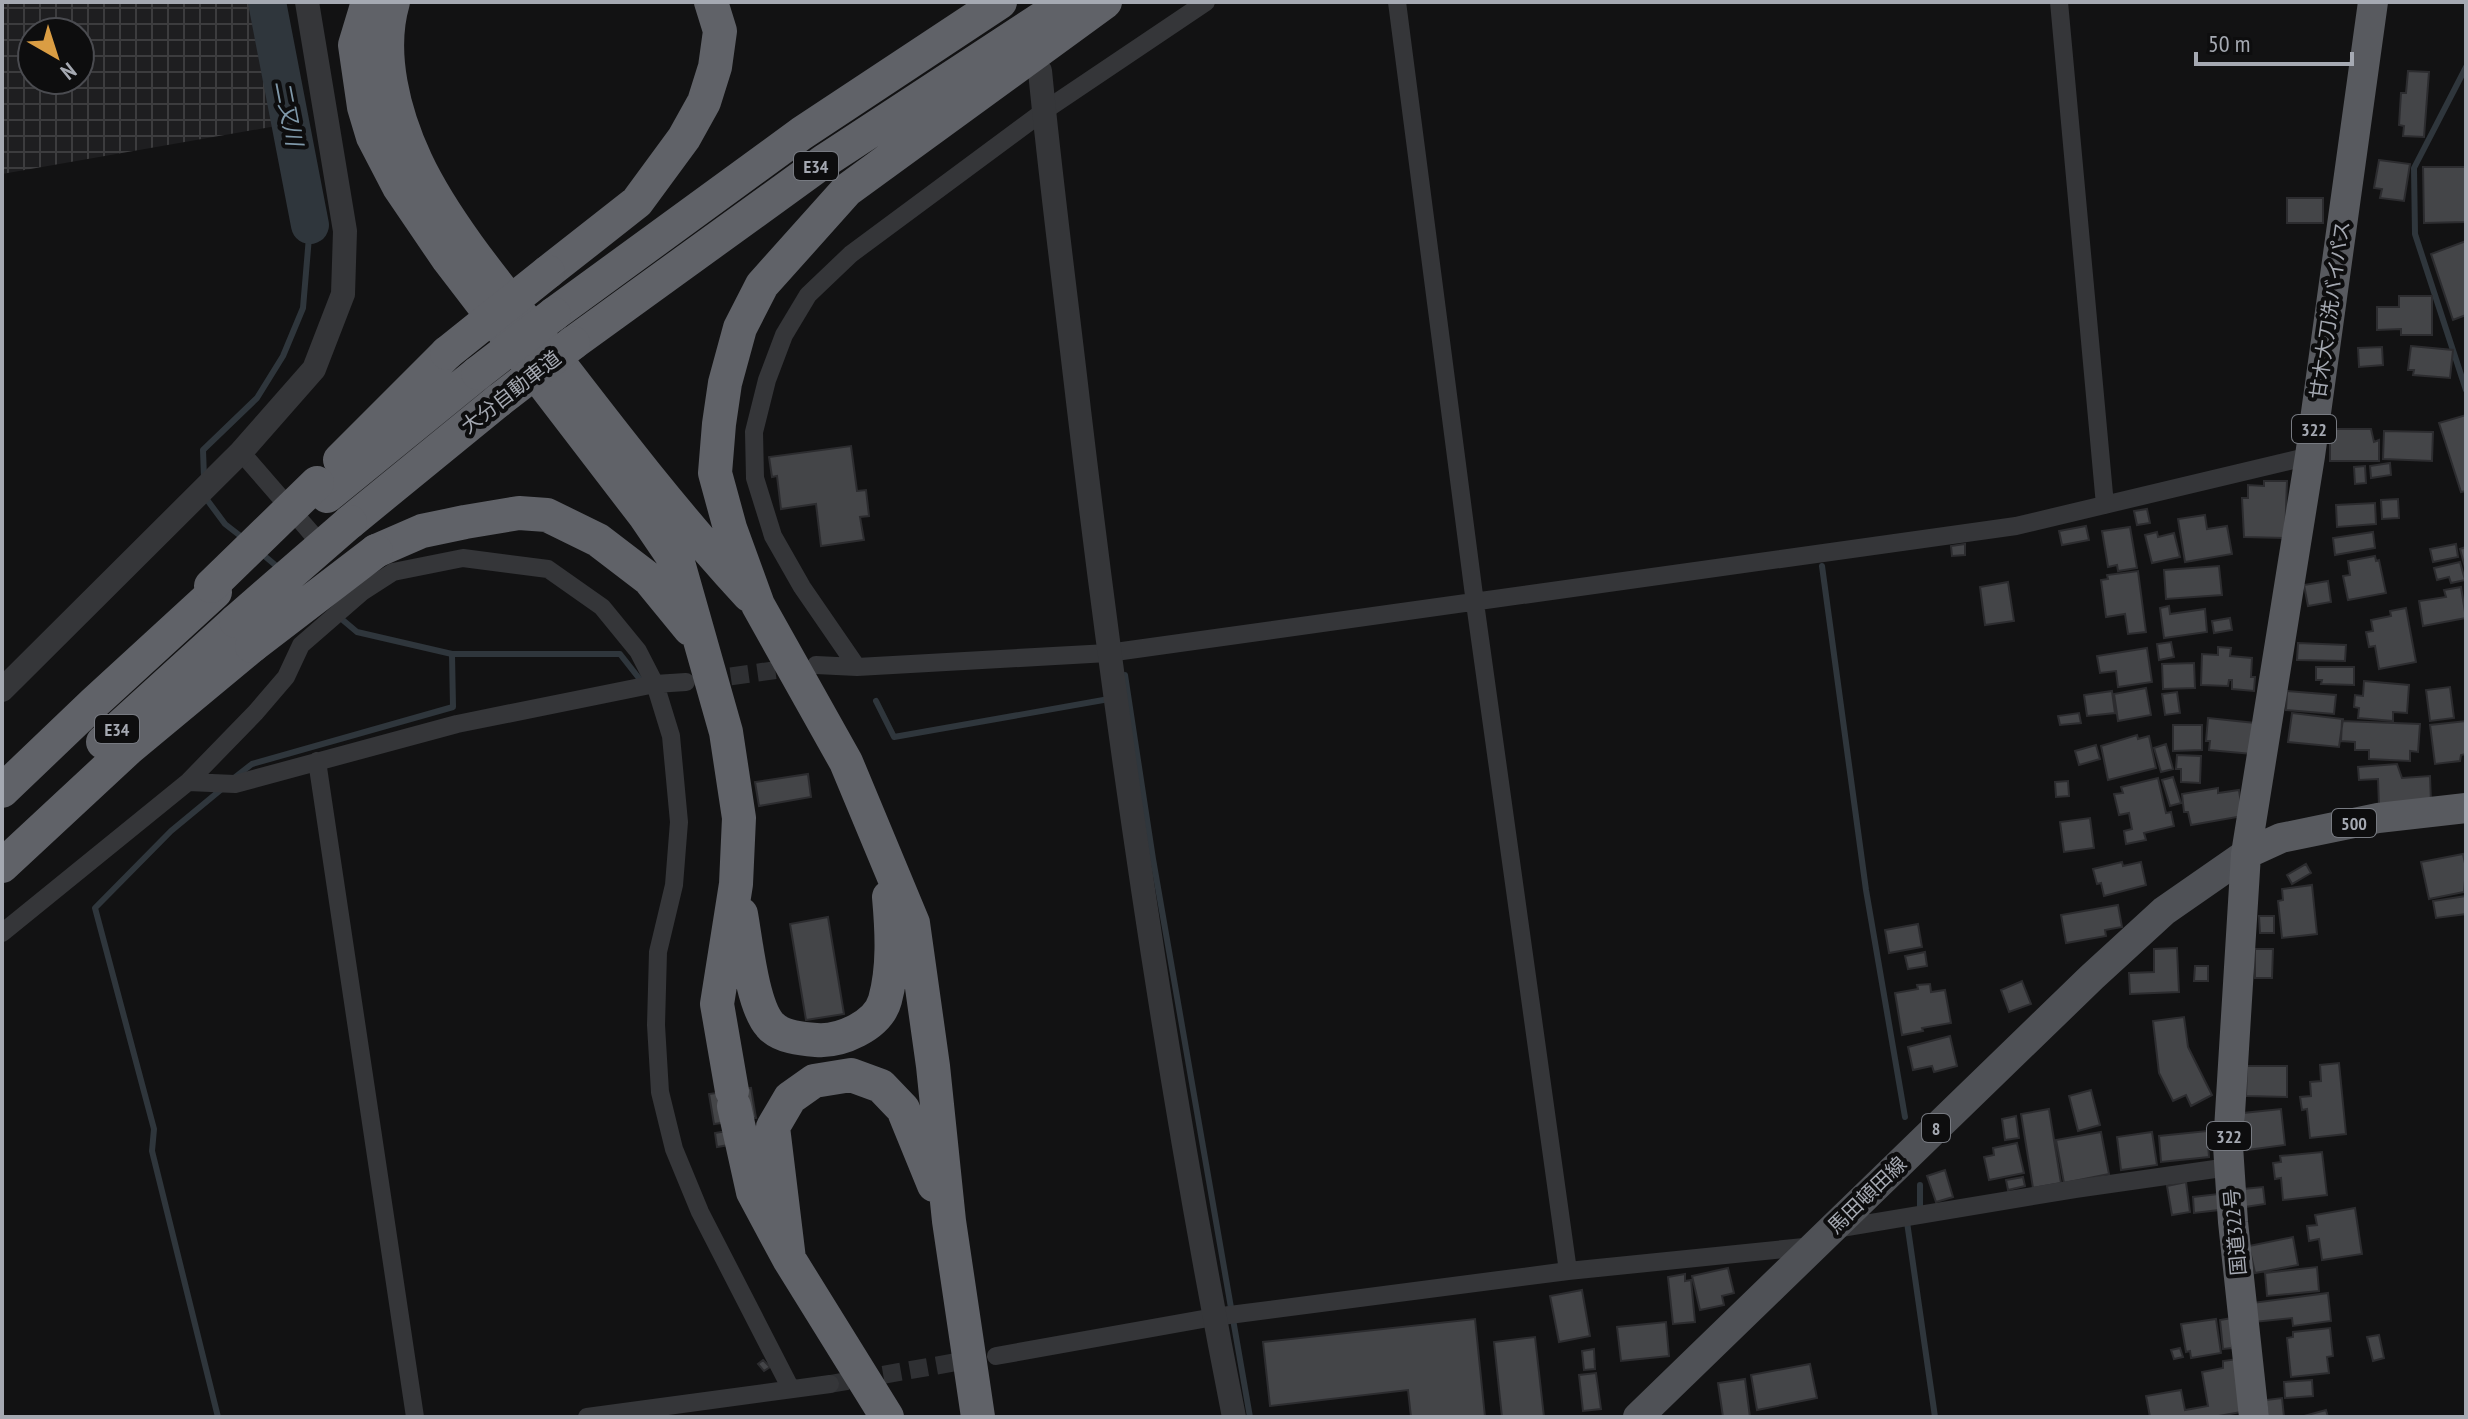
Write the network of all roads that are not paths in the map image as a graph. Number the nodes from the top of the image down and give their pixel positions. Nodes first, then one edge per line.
1 (307, 2) edge
2 (322, 2) edge
3 (368, 2) edge
4 (393, 2) edge
5 (711, 2) edge
6 (1000, 2) edge
7 (1067, 2) edge
8 (1105, 2) edge
9 (1206, 2) edge
10 (1397, 2) edge
11 (2059, 2) edge
12 (2373, 2) edge
13 (311, 31) junction
14 (1040, 71) dead end
15 (1044, 111) junction
16 (241, 452) junction
17 (2310, 456) junction
18 (322, 490) junction
19 (2105, 505) junction
20 (362, 592) junction
21 (1475, 603) junction
22 (758, 605) junction
23 (244, 633) junction
24 (703, 645) junction
25 (1108, 653) junction
26 (816, 665) tunnel mouth
27 (857, 667) junction
28 (686, 682) tunnel mouth
29 (655, 684) junction
30 (2, 690) edge
31 (317, 761) junction
32 (188, 782) junction
33 (2, 791) edge
34 (2466, 808) edge
35 (2, 841) edge
36 (2246, 854) junction
37 (886, 861) junction
38 (2, 866) edge
39 (736, 884) junction
40 (2, 933) edge
41 (2229, 1167) junction
42 (949, 1221) junction
43 (1824, 1238) junction
44 (789, 1259) junction
45 (1568, 1271) junction
46 (1214, 1317) junction
47 (996, 1356) tunnel mouth
48 (830, 1384) tunnel mouth
49 (791, 1389) junction
50 (415, 1417) edge
51 (587, 1417) edge
52 (887, 1417) edge
53 (978, 1417) edge
54 (1234, 1417) edge
55 (1638, 1417) edge
56 (2254, 1417) edge

1 - 13 street
2 - 13 street
3 - 24 highway
4 - 22 highway
5 - 18 highway, bridge
6 - 18 highway, 大分自動車道 / E34, bridge
7 - 23 highway, 大分自動車道 / E34, bridge
8 - 22 highway
9 - 15 street
10 - 21 street
11 - 19 street
12 - 17 highway, 甘木大刀洗バイパス / 322
13 - 16 street
14 - 15 street
15 - 25 street
15 - 27 street
16 - 20 street
16 - 30 street
17 - 19 street
17 - 36 highway, 甘木大刀洗バイパス / 322
18 - 33 highway, 大分自動車道 / E34
19 - 21 street
20 - 29 street
20 - 32 street
21 - 25 street
21 - 45 street
22 - 37 highway
23 - 24 highway, bridge
23 - 35 highway, 大分自動車道 / E34
23 - 38 highway
24 - 39 highway
25 - 27 street
25 - 46 street
26 - 27 street
28 - 29 street
29 - 31 street
29 - 49 street
31 - 32 street
31 - 50 street
32 - 40 street
34 - 36 highway, 500
36 - 41 highway, 国道322号 / 322
36 - 43 main road, 馬田頓田線 / 8
37 - 39 highway
37 - 42 highway
39 - 44 highway
41 - 43 street
41 - 56 highway, 国道322号 / 322
42 - 44 highway
42 - 53 highway
43 - 45 street
43 - 55 main road, 馬田頓田線 / 8
44 - 52 highway
45 - 46 street
46 - 47 street
46 - 54 street
48 - 49 street
49 - 51 street

